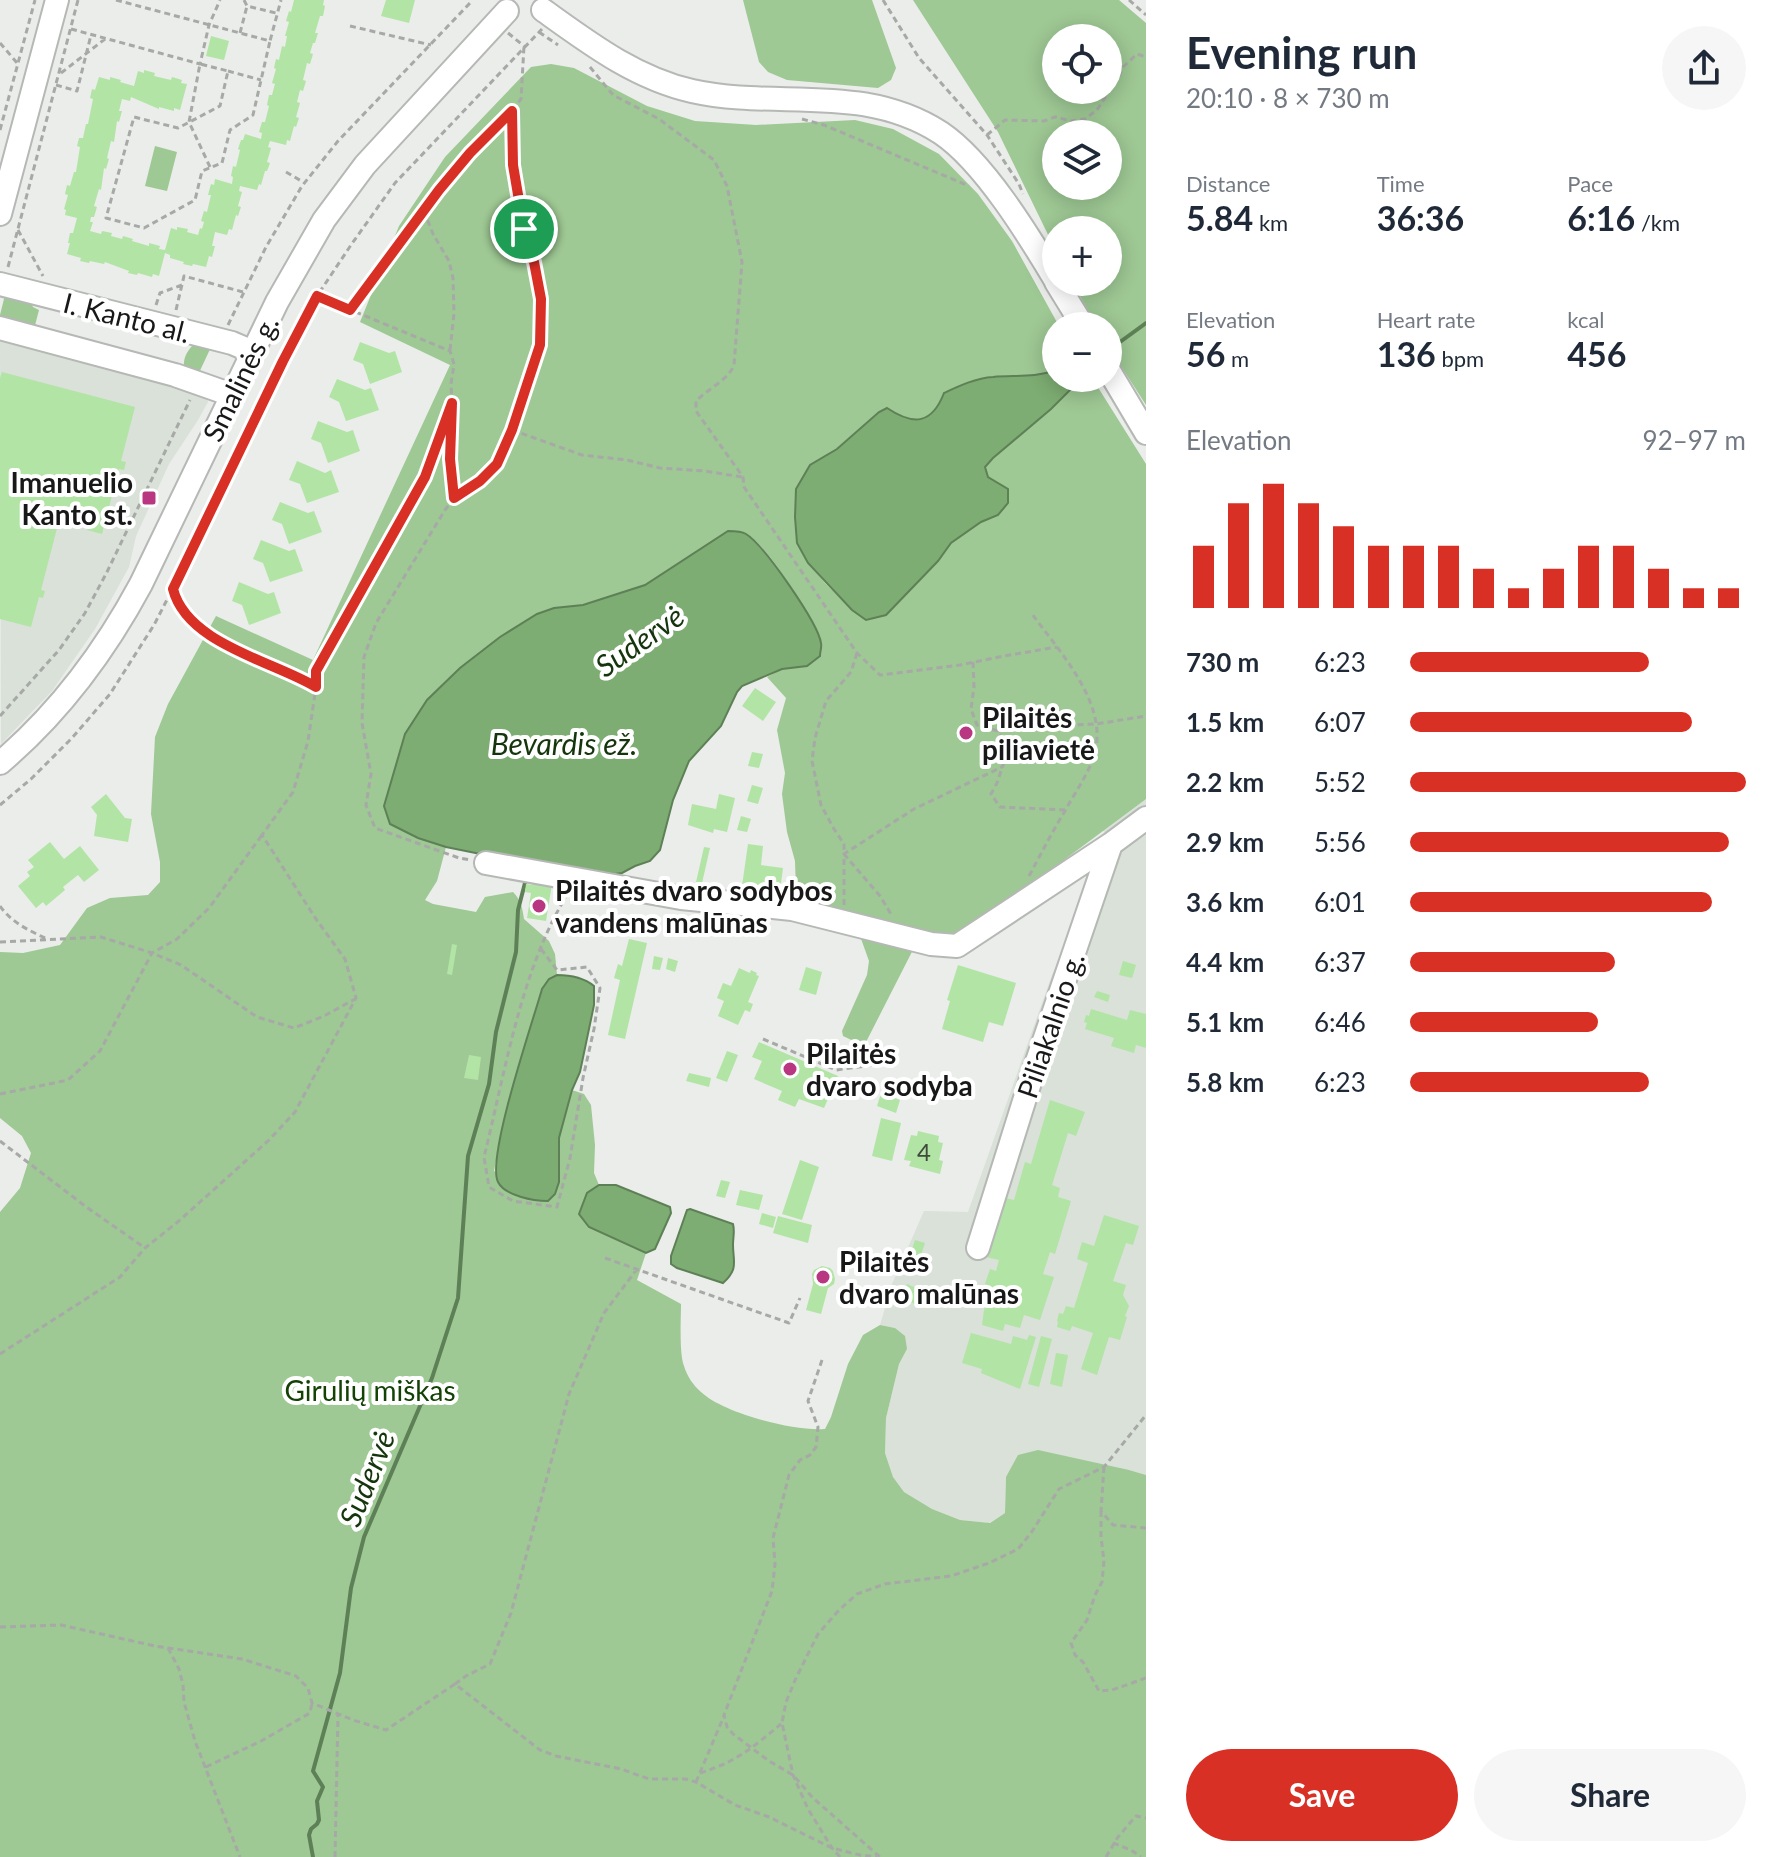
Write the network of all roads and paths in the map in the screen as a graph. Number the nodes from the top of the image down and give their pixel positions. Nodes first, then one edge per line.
1 (35, 0) edge
2 (57, 0) edge
3 (78, 0) edge
4 (116, 0) edge
5 (220, 0) edge
6 (244, 0) edge
7 (281, 0) edge
8 (883, 0) edge
9 (1129, 0) edge
10 (504, 5) edge
11 (546, 5) edge
12 (247, 6) junction
13 (277, 13) junction
14 (1146, 15) edge
15 (209, 25) junction
16 (350, 26) dead end
17 (71, 29) junction
18 (539, 32) dead end
19 (240, 33) junction
20 (91, 35) junction
21 (105, 39) junction
22 (270, 41) junction
23 (0, 43) edge
24 (431, 45) dead end
25 (559, 46) dead end
26 (87, 52) junction
27 (1146, 57) edge
28 (18, 64) junction
29 (200, 64) junction
30 (228, 71) junction
31 (601, 72) dead end
32 (59, 74) junction
33 (261, 80) junction
34 (56, 85) junction
35 (512, 111) junction
36 (801, 119) dead end
37 (189, 122) junction
38 (0, 130) edge
39 (987, 135) junction
40 (210, 167) junction
41 (286, 172) dead end
42 (305, 183) dead end
43 (976, 192) dead end
44 (424, 211) junction
45 (0, 214) edge
46 (1019, 223) junction
47 (18, 230) junction
48 (1042, 260) edge
49 (44, 278) dead end
50 (2, 285) edge
51 (182, 285) junction
52 (243, 292) dead end
53 (317, 296) junction
54 (156, 306) dead end
55 (350, 310) junction
56 (0, 328) edge
57 (171, 328) junction
58 (450, 351) junction
59 (253, 352) junction
60 (1122, 392) edge
61 (232, 395) junction
62 (452, 403) junction
63 (512, 430) junction
64 (1146, 433) edge
65 (743, 477) junction
66 (454, 498) junction
67 (173, 589) junction
68 (1032, 614) dead end
69 (1057, 647) junction
70 (857, 653) junction
71 (973, 662) junction
72 (316, 687) junction
73 (1146, 716) edge
74 (1096, 724) junction
75 (998, 731) junction
76 (0, 763) edge
77 (1002, 767) junction
78 (0, 805) edge
79 (1065, 810) junction
80 (1146, 818) edge
81 (262, 835) junction
82 (1111, 844) junction
83 (844, 854) junction
84 (459, 858) dead end
85 (486, 863) dead end
86 (1024, 886) dead end
87 (577, 897) dead end
88 (0, 906) edge
89 (845, 922) junction
90 (902, 936) junction
91 (46, 939) junction
92 (0, 942) edge
93 (541, 949) junction
94 (152, 953) junction
95 (356, 998) junction
96 (763, 1039) dead end
97 (881, 1064) dead end
98 (0, 1094) edge
99 (0, 1141) edge
100 (145, 1248) junction
101 (978, 1248) dead end
102 (605, 1258) dead end
103 (637, 1269) junction
104 (800, 1298) dead end
105 (0, 1354) edge
106 (822, 1360) dead end
107 (1146, 1415) edge
108 (1104, 1467) junction
109 (1101, 1511) junction
110 (1146, 1528) edge
111 (0, 1627) edge
112 (168, 1648) junction
113 (1146, 1678) edge
114 (455, 1684) junction
115 (312, 1703) junction
116 (336, 1713) junction
117 (724, 1715) junction
118 (782, 1723) junction
119 (753, 1748) junction
120 (206, 1767) junction
121 (700, 1773) junction
122 (793, 1775) junction
123 (696, 1782) junction
124 (1146, 1818) edge
125 (1113, 1843) junction
126 (832, 1848) junction
127 (240, 1857) edge
128 (335, 1857) edge
129 (840, 1857) edge
130 (878, 1857) edge
131 (1106, 1857) edge
132 (1141, 1857) edge

1 - 28 path
2 - 45 street
3 - 17 path
4 - 15 path
5 - 15 path
6 - 12 path
7 - 13 path
8 - 39 path
9 - 14 path
10 - 11 street
10 - 59 street, Smalinės g.
11 - 46 street
12 - 13 path
12 - 19 path
13 - 22 path
15 - 19 path
15 - 29 path
16 - 24 path
17 - 20 path
17 - 32 path
18 - 25 path
19 - 22 path
20 - 21 path
20 - 26 path
21 - 26 path
21 - 29 path
22 - 33 path
23 - 28 path
26 - 32 path
26 - 34 path
27 - 39 path
28 - 38 path
29 - 30 path
29 - 37 path
30 - 33 path
30 - 37 path
31 - 65 path
32 - 34 path
33 - 40 path
34 - 47 path
35 - 44 path
35 - 53 path
35 - 63 path
36 - 43 path
37 - 40 path
37 - 40 path
39 - 46 path
41 - 42 path
44 - 55 path
44 - 58 path
46 - 48 street
47 - 49 path
47 - 50 path
50 - 57 street, I. Kanto al.
51 - 52 path
51 - 54 path
51 - 57 path
53 - 55 path
53 - 67 path
55 - 58 path
56 - 61 street, I. Kanto al.
57 - 59 street, I. Kanto al.
58 - 62 path
59 - 61 street, Smalinės g.
60 - 64 street
61 - 76 street, Smalinės g.
62 - 66 path
62 - 72 path
63 - 65 path
63 - 66 path
65 - 70 path
66 - 84 path
67 - 72 path
67 - 78 path
68 - 69 path
69 - 71 path
69 - 74 path
70 - 71 path
70 - 83 path
71 - 75 path
72 - 81 path
73 - 74 path
74 - 75 path
74 - 79 path
75 - 77 path
77 - 79 path
77 - 83 path
79 - 86 path
80 - 82 street
81 - 94 path
81 - 95 path
82 - 90 street
82 - 101 street, Piliakalnio g.
83 - 89 path
83 - 90 path
85 - 89 street
87 - 93 path
88 - 91 path
89 - 90 street
91 - 92 path
91 - 94 path
93 - 93 path
94 - 95 path
94 - 98 path
95 - 100 path
96 - 97 path
99 - 100 path
100 - 105 path
102 - 103 path
103 - 104 path
103 - 114 path
106 - 117 path
107 - 108 path
108 - 109 path
108 - 118 path
109 - 110 path
109 - 113 path
111 - 112 path
112 - 115 path
112 - 120 path
114 - 116 path
114 - 123 path
115 - 116 path
115 - 120 path
116 - 128 path
117 - 119 path
117 - 121 path
118 - 119 path
118 - 122 path
119 - 121 path
119 - 122 path
120 - 127 path
121 - 123 path
122 - 126 path
122 - 130 path
123 - 126 path
124 - 125 path
125 - 131 path
125 - 132 path
126 - 129 path
126 - 130 path

